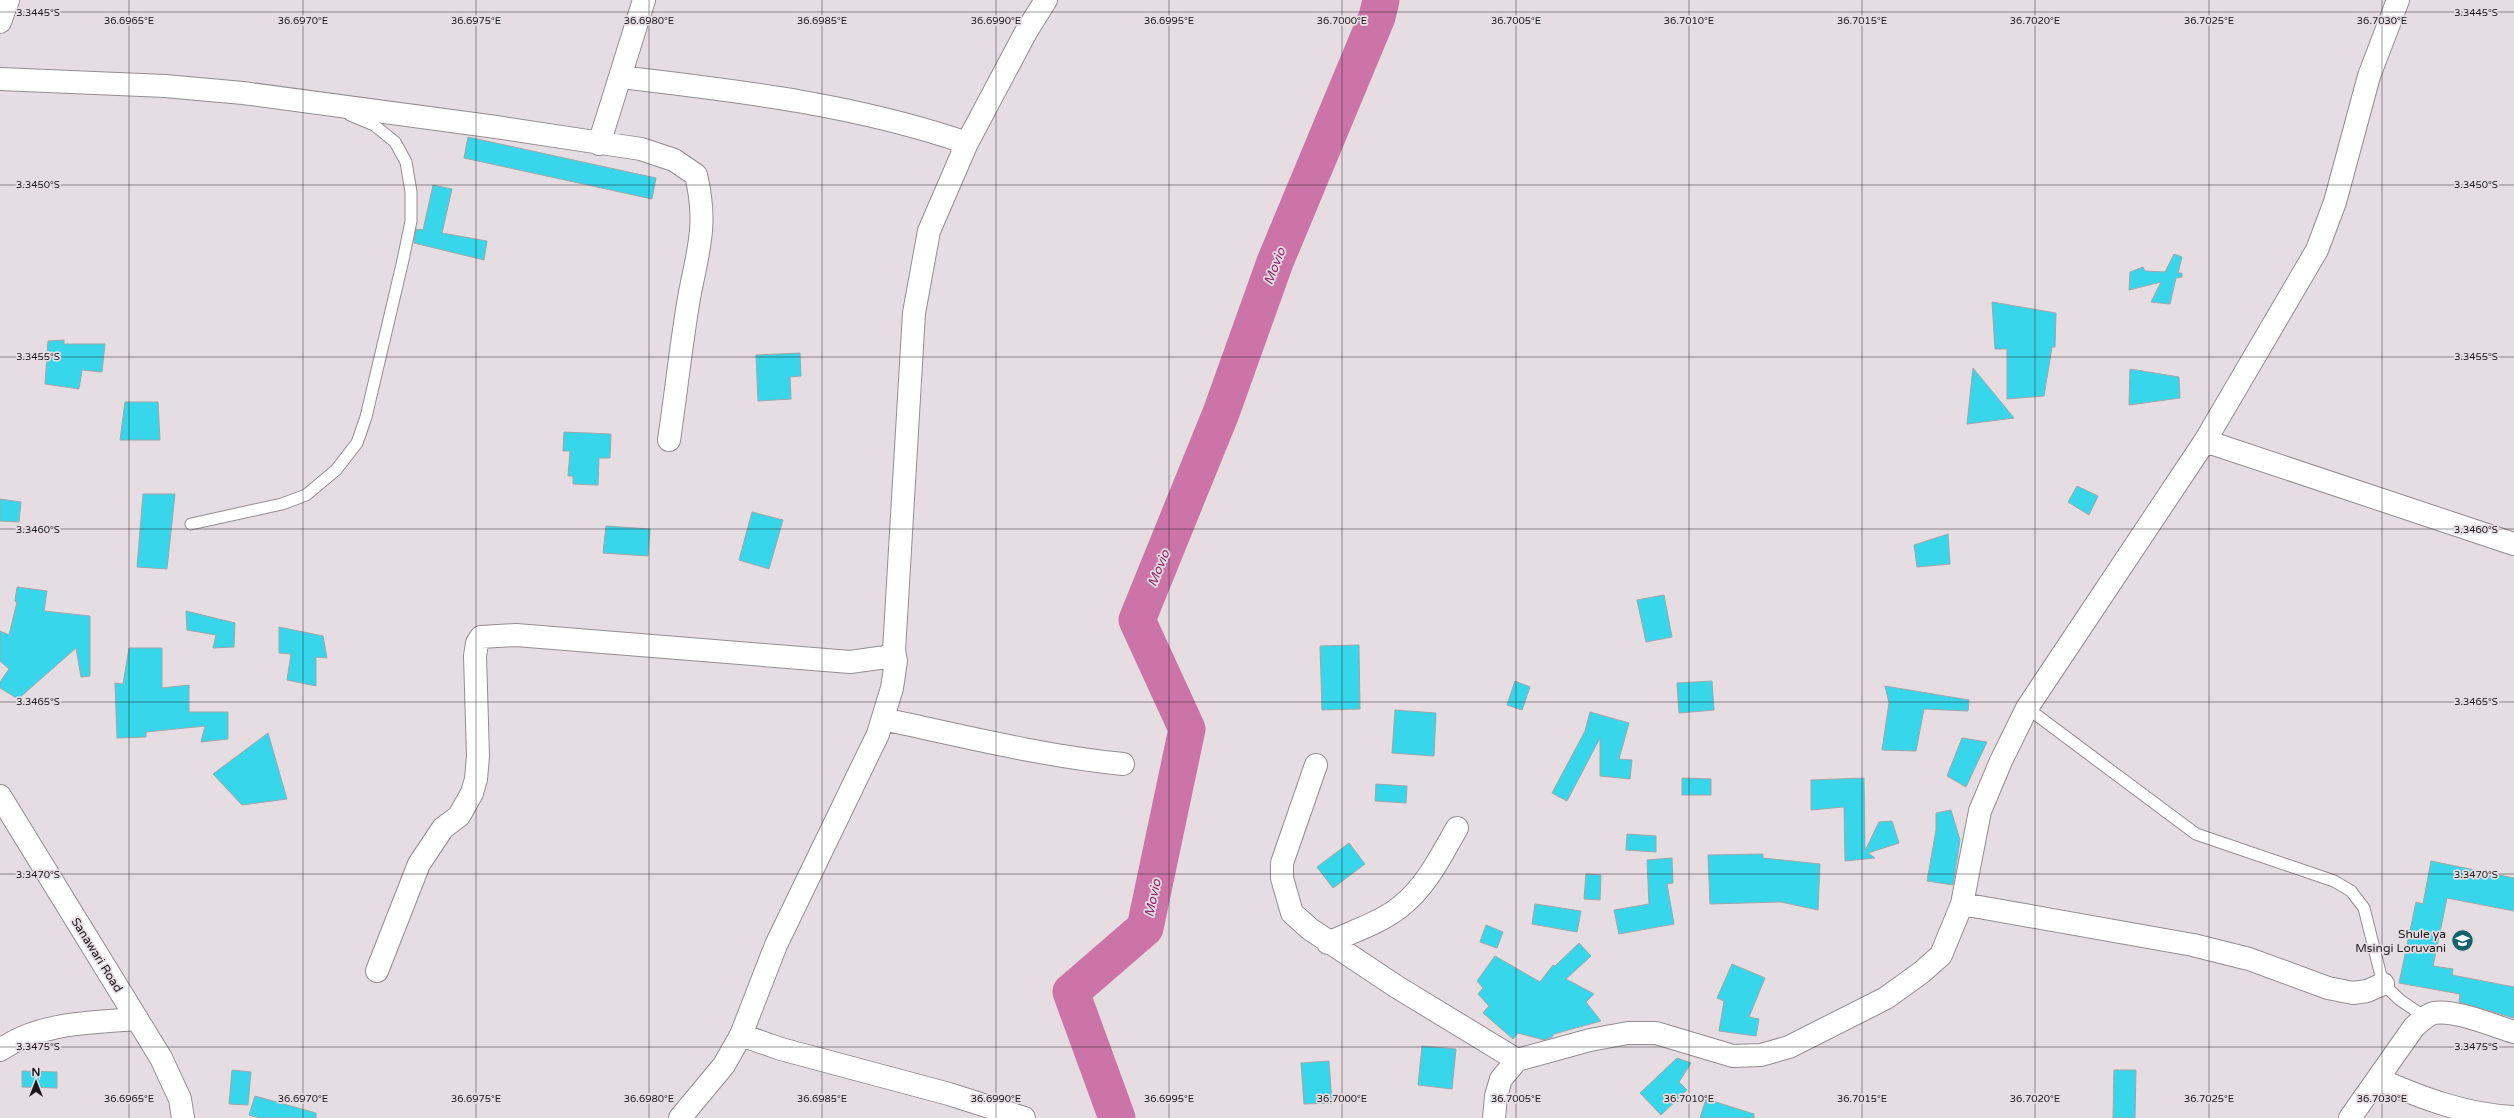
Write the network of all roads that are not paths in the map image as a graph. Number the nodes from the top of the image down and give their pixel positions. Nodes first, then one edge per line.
1 (8, 0) edge
2 (644, 0) edge
3 (1046, 0) edge
4 (2398, 0) edge
5 (0, 22) edge
6 (620, 77) junction
7 (0, 79) edge
8 (327, 105) junction
9 (967, 143) junction
10 (599, 144) junction
11 (669, 440) dead end
12 (2205, 441) junction
13 (191, 524) dead end
14 (2514, 544) edge
15 (894, 651) junction
16 (2027, 708) junction
17 (883, 719) junction
18 (1123, 764) dead end
19 (1316, 765) dead end
20 (0, 796) edge
21 (1457, 828) dead end
22 (1962, 904) junction
23 (1328, 942) junction
24 (377, 971) dead end
25 (2383, 984) junction
26 (2425, 1017) junction
27 (137, 1019) junction
28 (2514, 1032) edge
29 (741, 1035) junction
30 (0, 1050) edge
31 (1517, 1060) junction
32 (2378, 1079) junction
33 (2514, 1117) edge
34 (183, 1118) edge
35 (680, 1118) edge
36 (1024, 1118) edge
37 (1494, 1118) edge
38 (2350, 1118) edge

1 - 5 street
2 - 6 street
3 - 9 street
4 - 12 street
6 - 9 street
6 - 10 street
7 - 8 street
8 - 10 street
8 - 13 lane
9 - 15 street
10 - 11 street
12 - 14 street
12 - 16 street
15 - 17 street
15 - 24 street
16 - 22 street
16 - 25 lane
17 - 18 street
17 - 29 street
19 - 23 street
20 - 27 street, Sanawari Road
21 - 23 street
22 - 25 street
22 - 31 street
23 - 31 street
25 - 26 lane
26 - 28 street
26 - 32 street
27 - 30 street
27 - 34 street, Sanawari Road
29 - 35 street
29 - 36 street
31 - 37 street
32 - 33 street
32 - 38 street

